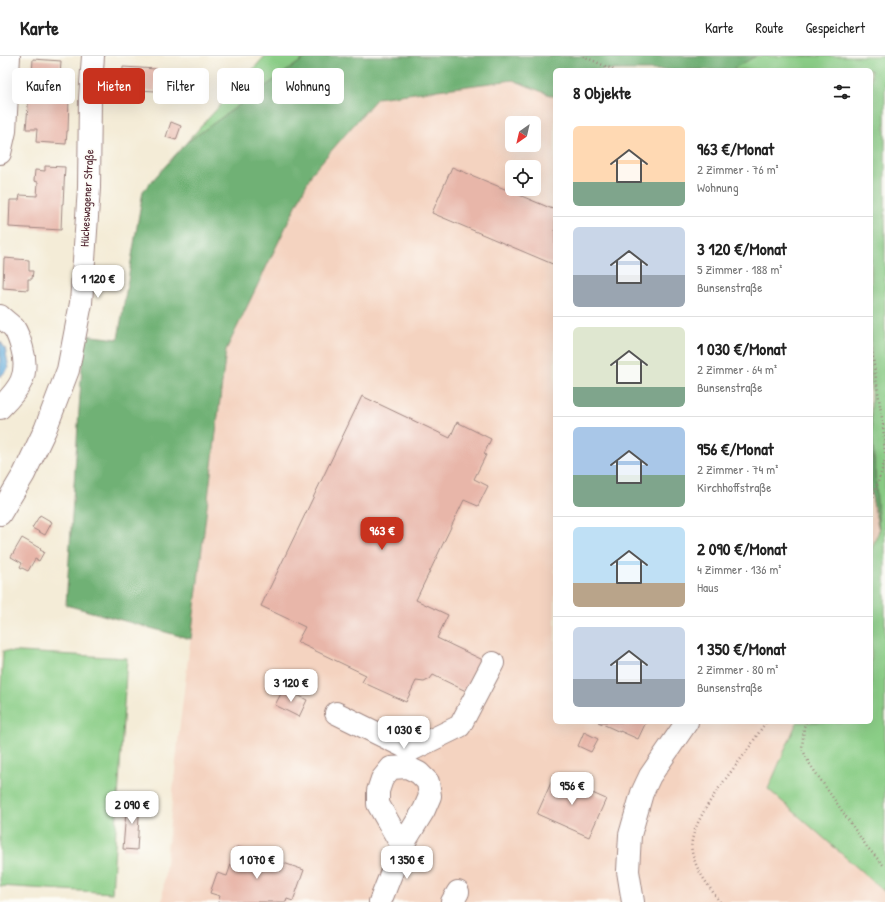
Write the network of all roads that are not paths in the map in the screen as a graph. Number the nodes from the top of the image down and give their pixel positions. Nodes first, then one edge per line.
1 (9, 56) edge
2 (93, 56) edge
3 (0, 153) edge
4 (0, 316) edge
5 (0, 408) edge
6 (0, 514) edge
7 (493, 663) dead end
8 (336, 713) dead end
9 (686, 724) edge
10 (409, 759) junction
11 (402, 846) junction
12 (380, 902) edge
13 (633, 902) edge

1 - 3 street
2 - 6 street, Hückeswagener Straße
4 - 5 street
7 - 10 street
8 - 10 street
9 - 13 street
10 - 11 street
10 - 11 street
11 - 12 street

